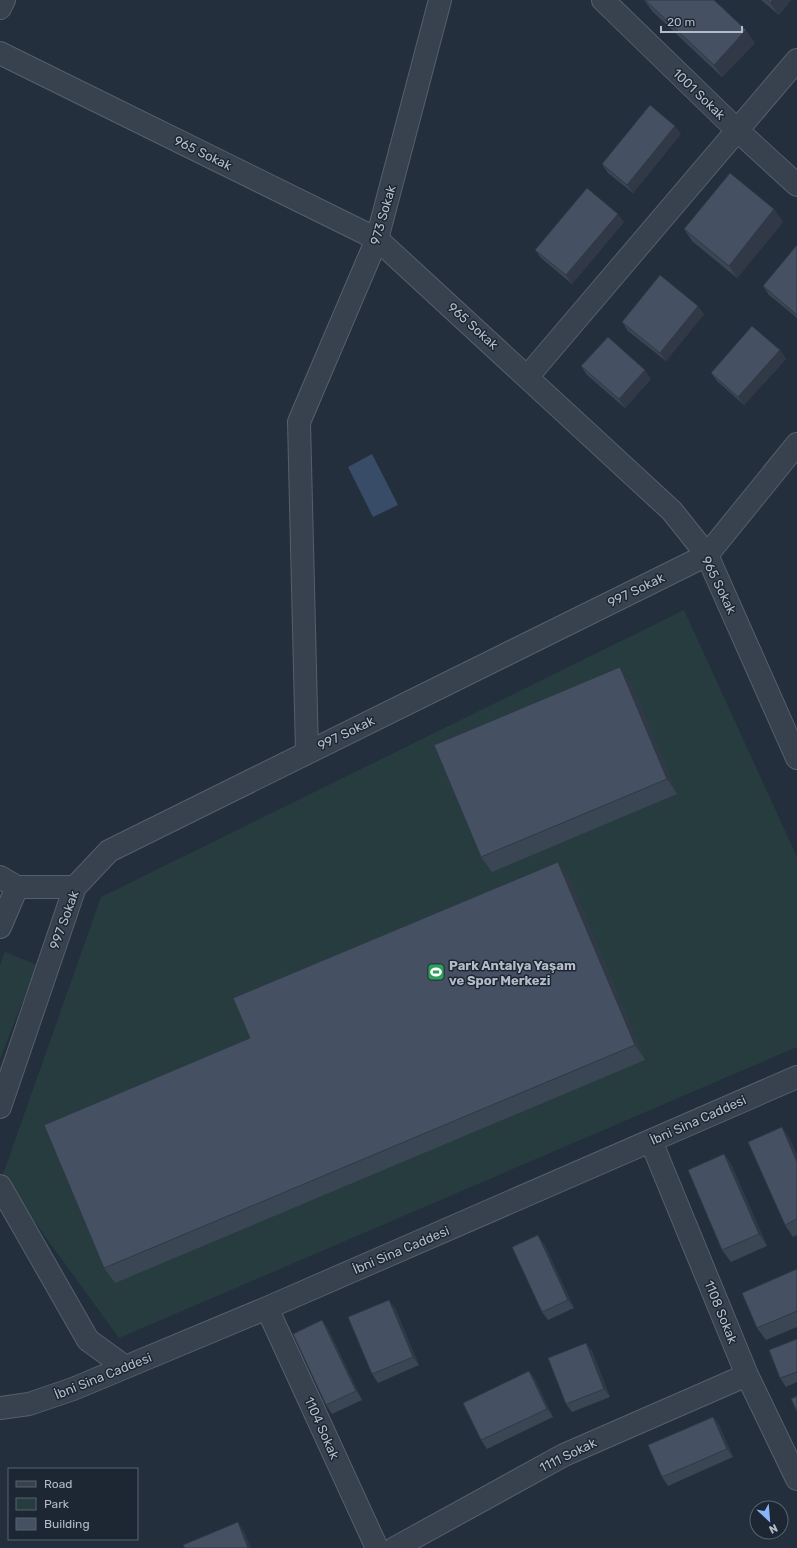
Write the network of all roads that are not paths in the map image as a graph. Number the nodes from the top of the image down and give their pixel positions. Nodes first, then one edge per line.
1 (4, 0) edge
2 (440, 0) edge
3 (603, 0) edge
4 (0, 8) edge
5 (0, 53) edge
6 (797, 60) edge
7 (737, 130) junction
8 (797, 185) edge
9 (378, 239) junction
10 (528, 376) junction
11 (797, 444) edge
12 (707, 555) junction
13 (307, 752) junction
14 (797, 758) edge
15 (8, 882) edge
16 (75, 887) junction
17 (0, 927) edge
18 (797, 1077) edge
19 (0, 1107) edge
20 (651, 1141) junction
21 (0, 1186) edge
22 (267, 1308) junction
23 (125, 1367) junction
24 (747, 1375) junction
25 (0, 1408) edge
26 (797, 1479) edge
27 (377, 1548) edge
28 (395, 1548) edge

1 - 4 street
2 - 9 street, 973 Sokak
3 - 7 street, 1001 Sokak
5 - 9 street, 965 Sokak
6 - 7 street
7 - 8 street, 1001 Sokak
7 - 10 street
9 - 10 street, 965 Sokak
9 - 13 street, 973 Sokak
10 - 12 street, 965 Sokak
11 - 12 street, 997 Sokak
12 - 13 street, 997 Sokak
12 - 14 street, 965 Sokak
13 - 16 street, 997 Sokak
15 - 16 street
15 - 17 street
16 - 19 street, 997 Sokak
18 - 20 street, İbni Sina Caddesi
20 - 22 street, İbni Sina Caddesi
20 - 24 street, 1108 Sokak
21 - 23 street
22 - 23 street, İbni Sina Caddesi
22 - 27 street, 1104 Sokak
23 - 25 street, İbni Sina Caddesi
24 - 26 street, 1108 Sokak
24 - 28 street, 1111 Sokak

